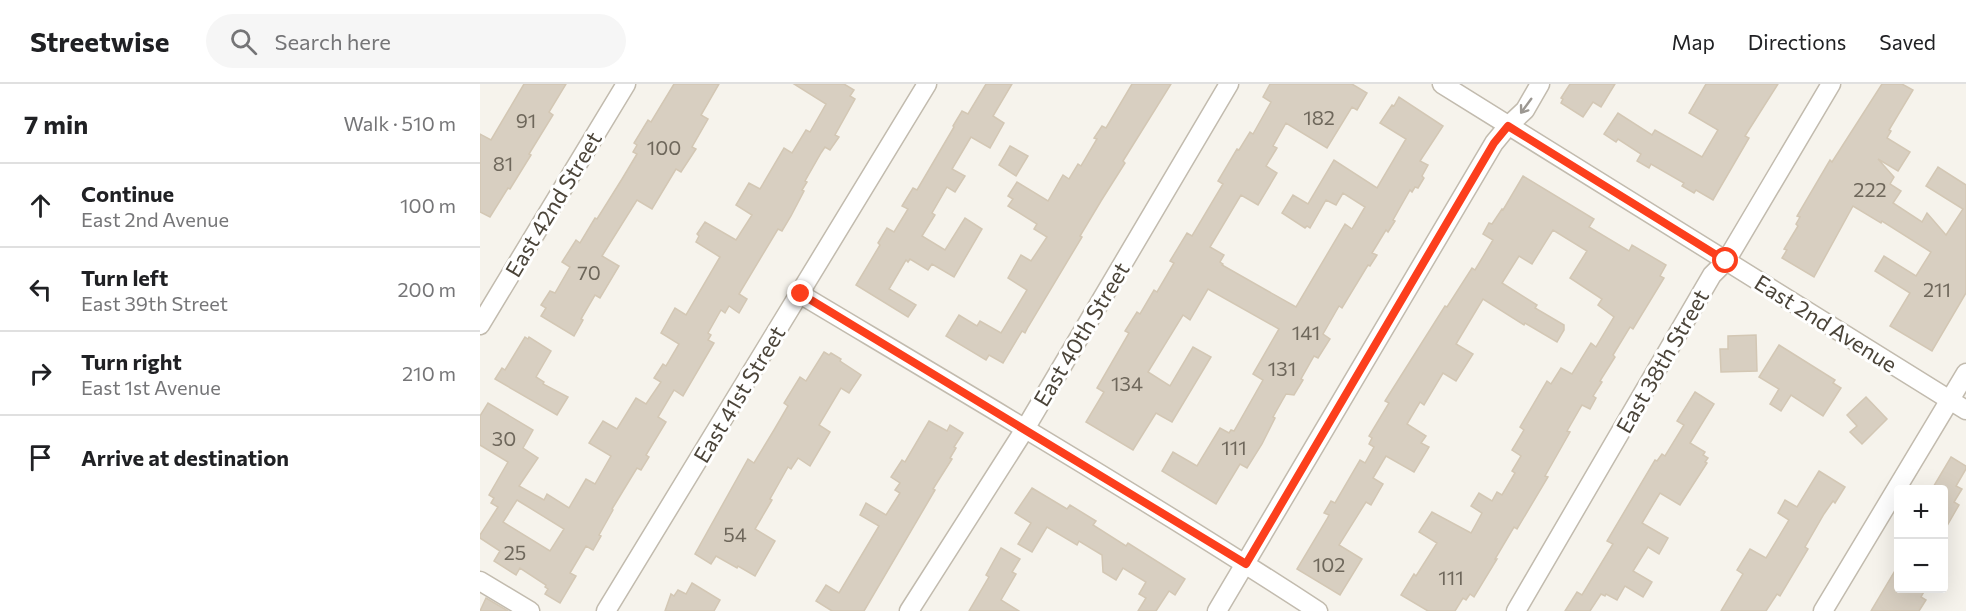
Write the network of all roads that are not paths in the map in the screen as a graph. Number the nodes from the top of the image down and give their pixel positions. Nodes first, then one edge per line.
1 (626, 84) edge
2 (927, 84) edge
3 (1229, 84) edge
4 (1442, 84) edge
5 (1540, 84) edge
6 (1831, 84) edge
7 (1508, 126) junction
8 (1726, 261) junction
9 (801, 294) junction
10 (480, 325) edge
11 (1966, 373) edge
12 (1950, 400) junction
13 (1966, 410) edge
14 (1025, 429) junction
15 (1246, 564) junction
16 (480, 581) edge
17 (530, 611) edge
18 (606, 611) edge
19 (909, 611) edge
20 (1217, 611) edge
21 (1318, 611) edge
22 (1516, 611) edge
23 (1822, 611) edge

1 - 10 street, East 42nd Street
2 - 9 street, East 41st Street
3 - 14 street, East 40th Street
4 - 7 street, East 2nd Avenue
5 -> 7 street
6 - 8 street, East 38th Street
7 - 8 street, East 2nd Avenue
7 - 15 street
8 - 12 street, East 2nd Avenue
8 - 22 street, East 38th Street
9 - 14 street
9 - 18 street, East 41st Street
11 - 12 street
12 - 13 street, East 2nd Avenue
12 - 23 street
14 - 15 street
14 - 19 street, East 40th Street
15 - 20 street
15 - 21 street
16 - 17 street

